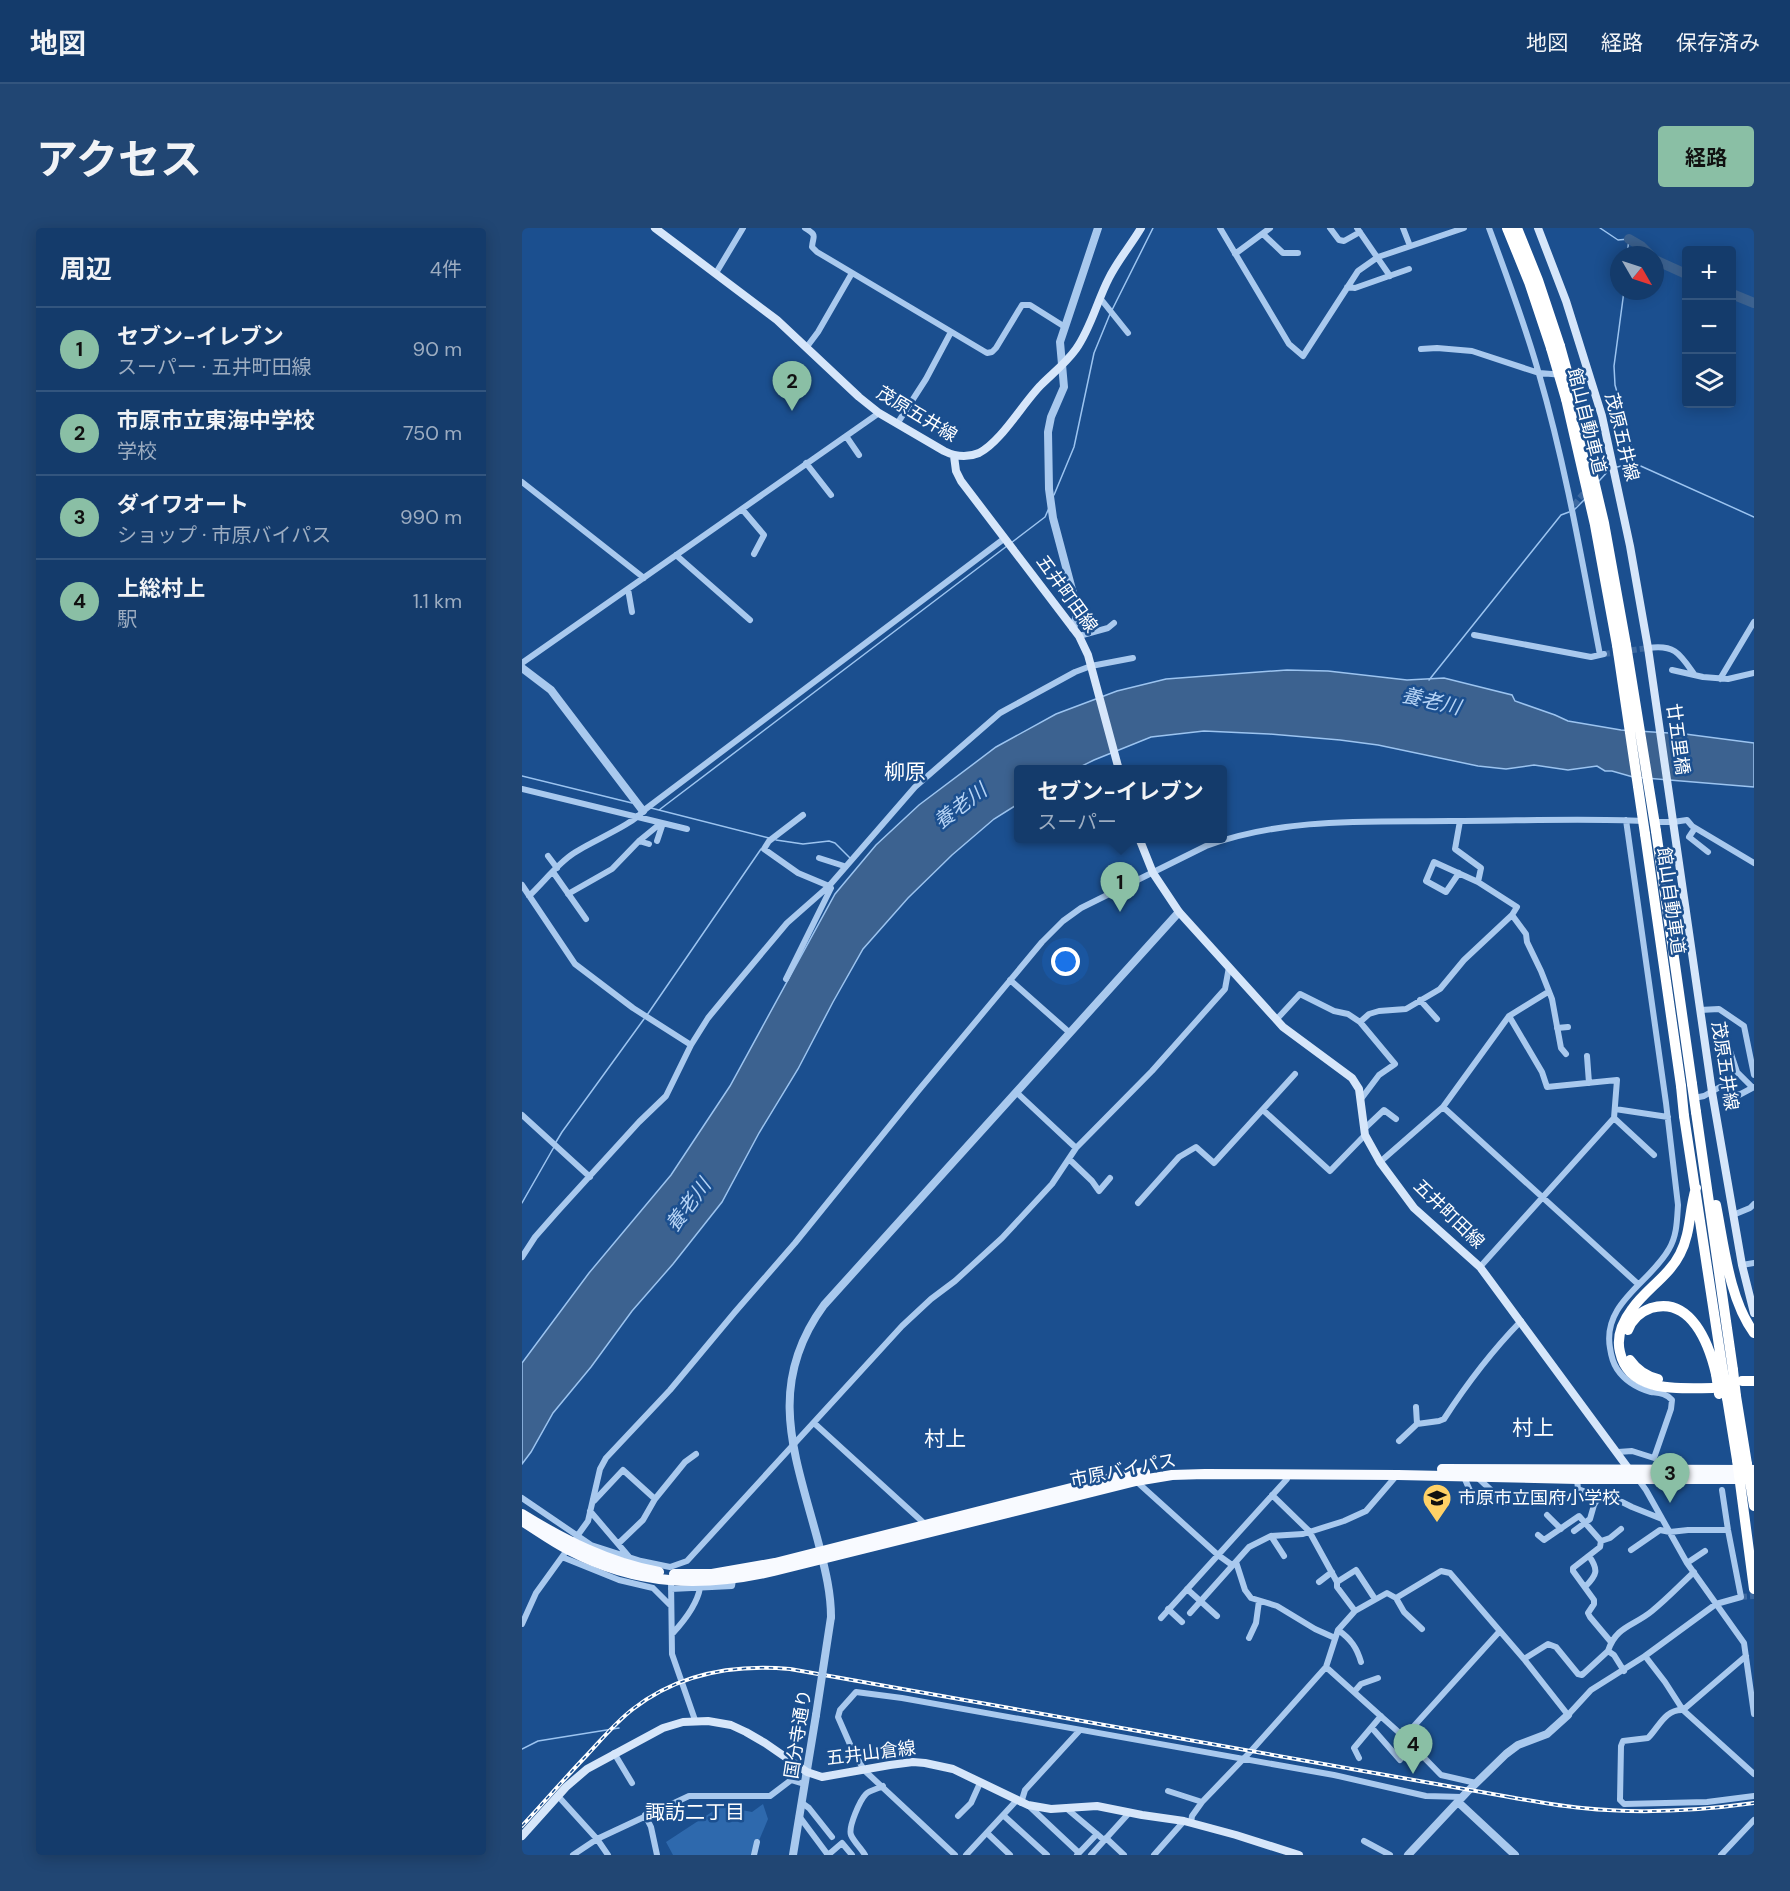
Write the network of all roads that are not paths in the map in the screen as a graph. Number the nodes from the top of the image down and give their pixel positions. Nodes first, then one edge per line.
1 (655, 228) edge
2 (743, 228) edge
3 (806, 228) edge
4 (1098, 228) edge
5 (1141, 228) edge
6 (1220, 228) edge
7 (1270, 228) edge
8 (1330, 228) edge
9 (1403, 228) edge
10 (1464, 228) edge
11 (1489, 228) edge
12 (1507, 228) edge
13 (1517, 228) edge
14 (1538, 228) edge
15 (1359, 230) edge
16 (1263, 234) junction
17 (1410, 246) junction
18 (1298, 253) dead end
19 (1236, 254) junction
20 (1378, 257) junction
21 (1409, 269) dead end
22 (716, 273) junction
23 (852, 273) junction
24 (1390, 276) junction
25 (1347, 287) junction
26 (1100, 298) junction
27 (1065, 327) junction
28 (951, 332) junction
29 (1128, 333) dead end
30 (1555, 347) junction
31 (806, 348) junction
32 (1421, 349) dead end
33 (1062, 366) junction
34 (1539, 373) junction
35 (1589, 377) junction
36 (879, 413) junction
37 (897, 424) junction
38 (846, 436) junction
39 (860, 455) dead end
40 (954, 456) junction
41 (806, 463) junction
42 (522, 482) edge
43 (831, 495) dead end
44 (742, 509) junction
45 (1005, 538) junction
46 (754, 554) dead end
47 (676, 555) junction
48 (644, 578) junction
49 (628, 589) junction
50 (632, 612) dead end
51 (750, 620) dead end
52 (1754, 622) edge
53 (1114, 623) dead end
54 (1073, 628) junction
55 (1474, 635) dead end
56 (1079, 636) junction
57 (1622, 645) junction
58 (1648, 648) junction
59 (1133, 658) dead end
60 (1650, 661) joint
61 (522, 665) edge
62 (1091, 666) junction
63 (1672, 670) dead end
64 (1695, 674) junction
65 (1754, 674) edge
66 (1720, 679) junction
67 (1118, 765) edge
68 (522, 789) edge
69 (641, 814) junction
70 (803, 815) dead end
71 (1626, 820) junction
72 (1460, 821) junction
73 (1673, 822) junction
74 (662, 823) junction
75 (1695, 828) junction
76 (687, 829) dead end
77 (1227, 838) edge
78 (639, 841) junction
79 (657, 841) dead end
80 (1141, 843) edge
81 (1214, 843) edge
82 (649, 844) dead end
83 (1708, 852) dead end
84 (548, 856) dead end
85 (819, 858) dead end
86 (1754, 863) edge
87 (844, 866) junction
88 (555, 870) junction
89 (1153, 873) junction
90 (1459, 873) junction
91 (1478, 882) junction
92 (522, 885) edge
93 (829, 886) junction
94 (568, 894) junction
95 (529, 896) junction
96 (1179, 912) junction
97 (1512, 915) junction
98 (586, 919) dead end
99 (1229, 967) junction
100 (1238, 977) junction
101 (786, 979) dead end
102 (1010, 980) junction
103 (1225, 989) junction
104 (1548, 992) junction
105 (1420, 1000) junction
106 (1700, 1010) junction
107 (1509, 1016) junction
108 (1437, 1019) dead end
109 (1276, 1020) junction
110 (1360, 1022) junction
111 (1569, 1027) dead end
112 (1557, 1028) junction
113 (1070, 1033) junction
114 (691, 1045) junction
115 (1730, 1051) dead end
116 (1752, 1051) edge
117 (1566, 1054) dead end
118 (1587, 1056) dead end
119 (1295, 1074) dead end
120 (1754, 1075) edge
121 (1589, 1083) junction
122 (1686, 1085) junction
123 (1753, 1087) edge
124 (1016, 1092) junction
125 (1712, 1092) junction
126 (1360, 1099) junction
127 (1666, 1103) junction
128 (1443, 1107) junction
129 (1615, 1109) junction
130 (1263, 1110) junction
131 (1696, 1112) junction
132 (522, 1115) edge
133 (1668, 1117) junction
134 (1614, 1118) junction
135 (1396, 1119) dead end
136 (1364, 1132) junction
137 (1076, 1148) junction
138 (1654, 1155) dead end
139 (1069, 1159) junction
140 (1380, 1162) junction
141 (590, 1177) junction
142 (1110, 1178) dead end
143 (1696, 1188) junction
144 (1543, 1198) junction
145 (1138, 1203) dead end
146 (1754, 1204) edge
147 (1733, 1215) junction
148 (522, 1257) edge
149 (1754, 1264) edge
150 (1742, 1265) junction
151 (1480, 1267) junction
152 (1638, 1284) junction
153 (1751, 1318) edge
154 (1521, 1321) junction
155 (1754, 1333) edge
156 (1754, 1381) edge
157 (1729, 1384) edge
158 (1416, 1407) dead end
159 (814, 1423) junction
160 (1417, 1424) junction
161 (1400, 1441) dead end
162 (793, 1444) junction
163 (1617, 1452) junction
164 (696, 1454) dead end
165 (1742, 1462) edge
166 (1627, 1468) junction
167 (1287, 1474) junction
168 (1398, 1475) junction
169 (1464, 1477) junction
170 (1478, 1478) junction
171 (1638, 1478) junction
172 (1577, 1479) junction
173 (1754, 1479) edge
174 (1136, 1481) junction
175 (1753, 1488) edge
176 (1722, 1490) dead end
177 (1471, 1493) dead end
178 (1272, 1495) junction
179 (1599, 1497) junction
180 (522, 1498) edge
181 (655, 1499) junction
182 (1505, 1503) dead end
183 (1754, 1506) edge
184 (591, 1507) junction
185 (1547, 1515) dead end
186 (523, 1517) edge
187 (1663, 1519) junction
188 (1586, 1522) junction
189 (926, 1525) junction
190 (1561, 1529) junction
191 (1621, 1529) dead end
192 (1728, 1530) junction
193 (1309, 1531) junction
194 (1574, 1531) dead end
195 (1670, 1532) junction
196 (1538, 1535) dead end
197 (1271, 1536) junction
198 (1601, 1540) junction
199 (619, 1543) junction
200 (570, 1546) junction
201 (1631, 1550) dead end
202 (1705, 1551) dead end
203 (821, 1555) junction
204 (1218, 1555) junction
205 (1284, 1556) dead end
206 (1589, 1556) junction
207 (630, 1558) junction
208 (1687, 1563) junction
209 (1234, 1564) junction
210 (1332, 1572) junction
211 (1694, 1572) junction
212 (734, 1580) junction
213 (1319, 1582) dead end
214 (1337, 1582) junction
215 (671, 1585) junction
216 (1585, 1587) junction
217 (700, 1588) junction
218 (1187, 1589) junction
219 (1754, 1589) edge
220 (1395, 1598) junction
221 (1375, 1599) junction
222 (1201, 1601) junction
223 (1259, 1601) junction
224 (1716, 1604) junction
225 (671, 1606) junction
226 (1168, 1609) junction
227 (1355, 1611) junction
228 (1190, 1613) dead end
229 (1217, 1616) dead end
230 (1161, 1618) dead end
231 (1182, 1622) dead end
232 (522, 1624) edge
233 (1422, 1629) dead end
234 (1338, 1630) junction
235 (1499, 1632) junction
236 (673, 1633) junction
237 (1249, 1638) dead end
238 (1335, 1638) junction
239 (1611, 1642) junction
240 (1608, 1651) junction
241 (1645, 1656) junction
242 (1746, 1656) junction
243 (1524, 1659) junction
244 (1361, 1662) dead end
245 (1326, 1667) junction
246 (1624, 1671) junction
247 (1378, 1678) dead end
248 (1354, 1692) junction
249 (1683, 1710) junction
250 (1754, 1714) edge
251 (1568, 1715) junction
252 (1381, 1716) junction
253 (695, 1720) junction
254 (1372, 1728) junction
255 (1080, 1730) junction
256 (1404, 1737) junction
257 (614, 1753) junction
258 (1359, 1758) dead end
259 (1244, 1759) junction
260 (1400, 1760) dead end
261 (864, 1770) junction
262 (807, 1772) junction
263 (1754, 1774) edge
264 (632, 1783) dead end
265 (980, 1783) junction
266 (1476, 1783) junction
267 (804, 1785) junction
268 (883, 1786) junction
269 (1168, 1791) dead end
270 (558, 1796) junction
271 (1754, 1796) edge
272 (1460, 1800) junction
273 (1022, 1802) junction
274 (1202, 1802) junction
275 (802, 1803) junction
276 (1066, 1808) junction
277 (1129, 1813) junction
278 (645, 1815) junction
279 (1003, 1815) junction
280 (799, 1816) junction
281 (958, 1816) dead end
282 (1754, 1820) edge
283 (1187, 1822) junction
284 (987, 1833) junction
285 (1097, 1834) junction
286 (522, 1836) edge
287 (832, 1837) dead end
288 (597, 1839) junction
289 (1105, 1839) junction
290 (1364, 1841) dead end
291 (757, 1842) dead end
292 (1078, 1854) edge
293 (573, 1855) edge
294 (608, 1855) edge
295 (657, 1855) edge
296 (754, 1855) edge
297 (793, 1855) edge
298 (828, 1855) edge
299 (852, 1855) edge
300 (865, 1855) edge
301 (955, 1855) edge
302 (966, 1855) edge
303 (1010, 1855) edge
304 (1047, 1855) edge
305 (1091, 1855) edge
306 (1124, 1855) edge
307 (1154, 1855) edge
308 (1299, 1855) edge
309 (1390, 1855) edge
310 (1408, 1855) edge
311 (1515, 1855) edge
312 (1721, 1855) edge

1 - 22 main road, 茂原五井線
2 - 22 street
3 - 23 street
4 - 27 street
5 - 26 main road, 茂原五井線
6 - 19 street
7 - 16 street
8 - 15 street
9 - 17 street
10 - 17 street
11 - 34 street
12 - 30 highway, 館山自動車道
13 - 30 highway, 館山自動車道
14 - 35 main road, 茂原五井線
15 - 20 street
16 - 18 street
16 - 19 street
17 - 20 street
19 - 25 street
20 - 24 street
20 - 25 street
21 - 24 street
22 - 31 main road, 茂原五井線
23 - 28 street
23 - 31 street
24 - 25 street
26 - 29 street
26 - 33 main road, 茂原五井線
27 - 28 street
27 - 33 street
28 - 37 street
30 - 57 highway, 館山自動車道, bridge
31 - 36 main road, 茂原五井線
32 - 34 street
33 - 40 main road, 茂原五井線
33 - 54 street
34 - 35 street
34 - 55 street
35 - 58 main road, 茂原五井線
36 - 37 main road, 茂原五井線
36 - 38 street
37 - 40 main road, 茂原五井線
38 - 39 street
38 - 41 street
40 - 45 main road, 五井町田線
41 - 43 street
41 - 44 street
42 - 48 street
44 - 46 street
44 - 47 street
45 - 54 main road, 五井町田線
45 - 69 street
47 - 48 street
47 - 51 street
48 - 49 street
49 - 50 street
49 - 61 street
52 - 66 street
53 - 56 street
54 - 56 main road, 五井町田線
56 - 62 main road, 五井町田線
57 - 122 highway, 館山自動車道, bridge
57 - 122 highway, 館山自動車道, bridge
58 - 60 main road, 茂原五井線
58 - 64 street
59 - 62 street
60 - 73 main road, 廿五里橋
61 - 69 street
62 - 67 main road, 五井町田線
62 - 87 street
63 - 64 street
64 - 66 street
65 - 66 street
68 - 69 street
69 - 74 street
69 - 88 street
70 - 93 street
71 - 72 street
71 - 73 street
71 - 127 street
72 - 77 street
72 - 91 street
73 - 75 street
73 - 106 main road, 茂原五井線
74 - 76 street
74 - 78 street
74 - 79 street
75 - 83 street
75 - 86 street
78 - 82 street
78 - 94 street
80 - 89 main road, 五井町田線
81 - 89 street
84 - 88 street
85 - 87 street
87 - 93 street
88 - 94 street
88 - 95 street
89 - 96 main road, 五井町田線
89 - 102 street
90 - 90 street
90 - 91 street
91 - 97 street
92 - 95 street
93 - 101 street
93 - 114 street
94 - 98 street
95 - 114 street
96 - 99 main road, 五井町田線
96 - 113 street, 国分寺通り
97 - 104 street
97 - 105 street
99 - 100 main road, 五井町田線
99 - 103 street
100 - 103 street
100 - 109 main road, 五井町田線
102 - 113 street
102 - 184 street
103 - 137 street
104 - 107 street
104 - 112 street
105 - 108 street
105 - 110 street
106 - 116 street
106 - 125 main road, 茂原五井線
107 - 121 street
107 - 128 street
109 - 110 street
109 - 126 main road, 五井町田線
110 - 126 street
111 - 112 street
112 - 117 street
113 - 124 street, 国分寺通り
114 - 141 street
115 - 123 street
116 - 120 street
118 - 121 street
119 - 130 street
121 - 129 street
122 - 131 highway, 館山自動車道, bridge
122 - 143 highway, 館山自動車道, bridge
123 - 125 street
124 - 137 street
124 - 162 street, 国分寺通り
125 - 127 street
125 - 147 main road, 茂原五井線
126 - 136 main road, 五井町田線
127 - 133 street
128 - 140 street
128 - 144 street
129 - 133 street
129 - 134 street
130 - 136 street
130 - 145 street
131 - 153 highway
131 - 157 highway, 館山自動車道
132 - 141 street
133 - 152 street
134 - 138 street
134 - 144 street
135 - 136 street
136 - 140 main road, 五井町田線
137 - 139 street
139 - 142 street
139 - 159 street
140 - 151 main road, 五井町田線
141 - 148 street
143 - 157 highway, 館山自動車道
143 - 157 highway
144 - 151 street
144 - 152 street
146 - 147 street
147 - 150 main road, 茂原五井線
149 - 150 street
150 - 153 main road, 茂原五井線
151 - 154 main road, 五井町田線
152 - 163 street
153 - 155 highway
154 - 160 street
154 - 163 main road, 五井町田線
156 - 157 highway
157 - 157 highway
157 - 165 highway, 館山自動車道
157 - 165 highway
158 - 160 street
159 - 162 street
159 - 189 street
160 - 161 street
162 - 203 street, 国分寺通り
162 - 207 street
163 - 166 main road, 五井町田線
164 - 181 street
165 - 166 highway, 市原バイパス
165 - 175 highway, 館山自動車道, bridge
165 - 219 highway, 館山自動車道, bridge
166 - 171 main road, 五井町田線
166 - 189 highway, 市原バイパス
167 - 168 highway, 市原バイパス
167 - 174 highway, 市原バイパス
167 - 178 street
168 - 169 highway, 市原バイパス
168 - 193 street
169 - 170 highway, 市原バイパス
169 - 177 street
170 - 172 highway, 市原バイパス
170 - 182 street
171 - 172 highway, 市原バイパス
171 - 173 highway, 市原バイパス
171 - 187 street
172 - 179 street
174 - 203 highway, 市原バイパス
174 - 204 street
175 - 183 highway, 館山自動車道, bridge
176 - 192 street
178 - 193 street
178 - 204 street
179 - 187 street
179 - 188 street
180 - 200 street
181 - 184 street
181 - 199 street
184 - 199 street
184 - 200 street
185 - 190 street
186 - 200 highway, 市原バイパス
187 - 195 street
188 - 190 street
188 - 194 street
188 - 198 street
189 - 203 highway, 市原バイパス
190 - 196 street
191 - 198 street
192 - 195 street
192 - 224 street
193 - 197 street
193 - 210 street
195 - 201 street
195 - 208 street
197 - 205 street
197 - 209 street
198 - 206 street
199 - 207 street
200 - 203 highway, 市原バイパス
200 - 207 street
200 - 215 highway, 市原バイパス
200 - 225 street
200 - 232 street
202 - 208 street
203 - 212 highway, 市原バイパス
203 - 262 street, 国分寺通り, bridge
204 - 209 street
204 - 218 street
206 - 216 street
206 - 216 street
208 - 211 street
209 - 222 street
209 - 223 street
210 - 213 street
210 - 214 street
211 - 224 street
211 - 239 street
212 - 215 highway, 市原バイパス
212 - 217 street
214 - 221 street
214 - 227 street
215 - 217 street
215 - 225 street
216 - 239 street
217 - 236 street
218 - 222 street
218 - 226 street
220 - 221 street
220 - 233 street
220 - 235 street
221 - 227 street
222 - 228 street
222 - 229 street
223 - 237 street
223 - 238 street
224 - 241 street
224 - 242 street
225 - 236 street
226 - 230 street
226 - 231 street
227 - 234 street
234 - 238 street
234 - 244 street
235 - 243 street
235 - 256 street
236 - 253 street
238 - 245 street
239 - 240 street
240 - 243 street
240 - 246 street
241 - 246 street
241 - 249 street
242 - 249 street
242 - 250 street
243 - 251 street
245 - 248 street
245 - 259 street
246 - 251 street
247 - 248 street
248 - 252 street
249 - 263 street
249 - 271 street
251 - 266 street
252 - 254 street
252 - 256 street
253 - 257 main road, 五井山倉線
253 - 262 main road, 五井山倉線
254 - 258 street
254 - 260 street
255 - 259 street
255 - 261 street
255 - 273 street
256 - 266 street
257 - 264 street
257 - 270 main road, 五井山倉線
259 - 272 street
259 - 274 street
261 - 262 main road, 五井山倉線
261 - 265 main road, 五井山倉線
261 - 268 street
262 - 267 street, 国分寺通り
265 - 273 main road, 五井山倉線
265 - 281 street
266 - 272 street
267 - 275 street, 国分寺通り
267 - 278 street
268 - 300 street
268 - 301 street
269 - 274 street
270 - 286 main road, 五井山倉線
270 - 288 street
272 - 310 street
272 - 311 street
273 - 276 main road, 五井山倉線
273 - 279 street
273 - 292 street
274 - 283 street
275 - 280 street, 国分寺通り
275 - 287 street
276 - 277 main road, 五井山倉線
276 - 285 street
277 - 283 main road, 五井山倉線
277 - 289 street
278 - 288 street
278 - 295 street
279 - 284 street
279 - 304 street
280 - 297 street, 国分寺通り
280 - 298 street
282 - 312 street
283 - 307 street
283 - 308 main road, 五井山倉線
284 - 302 street
284 - 303 street
285 - 289 street
285 - 292 street
288 - 293 street
288 - 294 street
289 - 305 street
289 - 306 street
290 - 309 street
291 - 296 street
298 - 299 street

